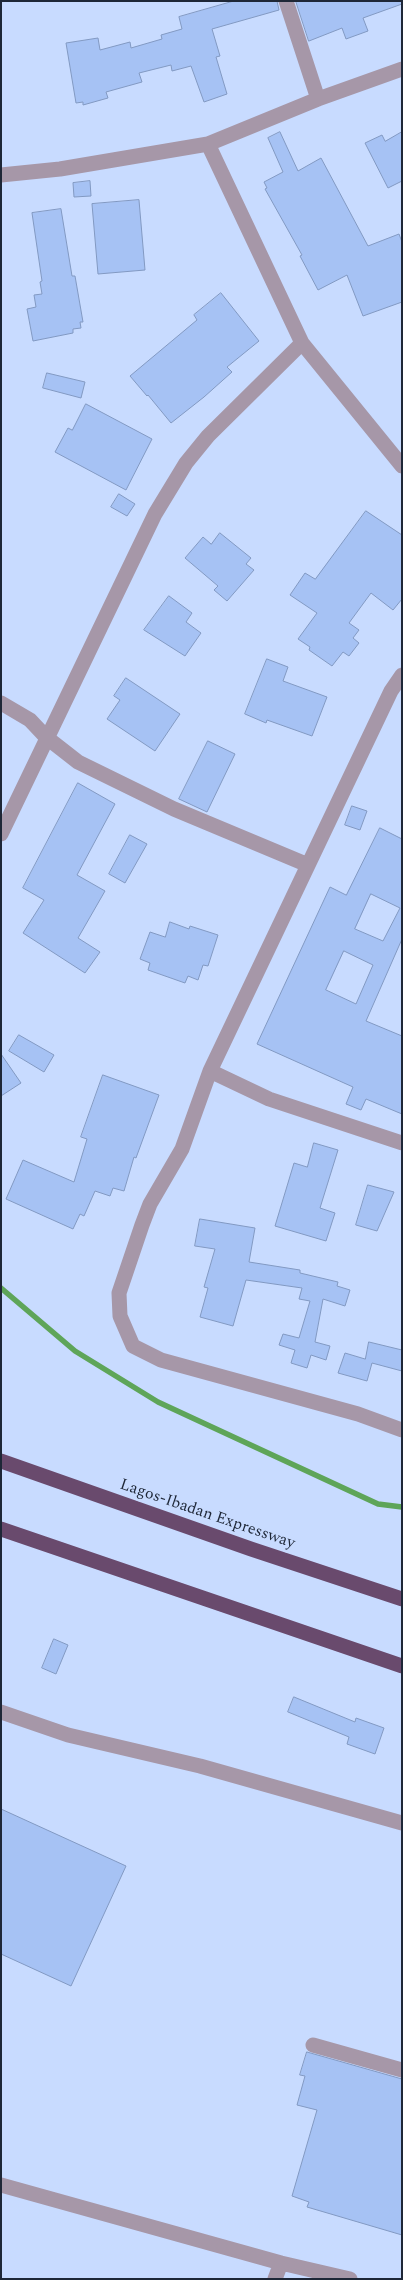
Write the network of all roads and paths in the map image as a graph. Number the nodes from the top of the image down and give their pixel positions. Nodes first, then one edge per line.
1 (286, 1) edge
2 (402, 69) edge
3 (318, 98) junction
4 (208, 144) junction
5 (1, 175) edge
6 (302, 343) junction
7 (402, 466) edge
8 (402, 676) edge
9 (1, 703) edge
10 (46, 737) junction
11 (1, 834) edge
12 (308, 865) junction
13 (210, 1072) junction
14 (402, 1144) edge
15 (402, 1430) edge
16 (1, 1461) edge
17 (1, 1529) edge
18 (402, 1599) edge
19 (402, 1666) edge
20 (1, 1712) edge
21 (402, 1823) edge
22 (313, 2045) dead end
23 (402, 2070) edge
24 (1, 2185) edge
25 (281, 2262) junction
26 (275, 2279) edge
27 (350, 2279) edge

1 - 3 street
2 - 3 street
3 - 4 street
4 - 5 street
4 - 6 street
6 - 7 street
6 - 10 street
8 - 12 street
9 - 10 street
10 - 11 street
10 - 12 street
12 - 13 street
13 - 14 street
13 - 15 street
16 - 18 highway, Lagos-Ibadan Expressway
17 - 19 highway
20 - 21 street
22 - 23 street
24 - 25 street
25 - 26 street
25 - 27 street

